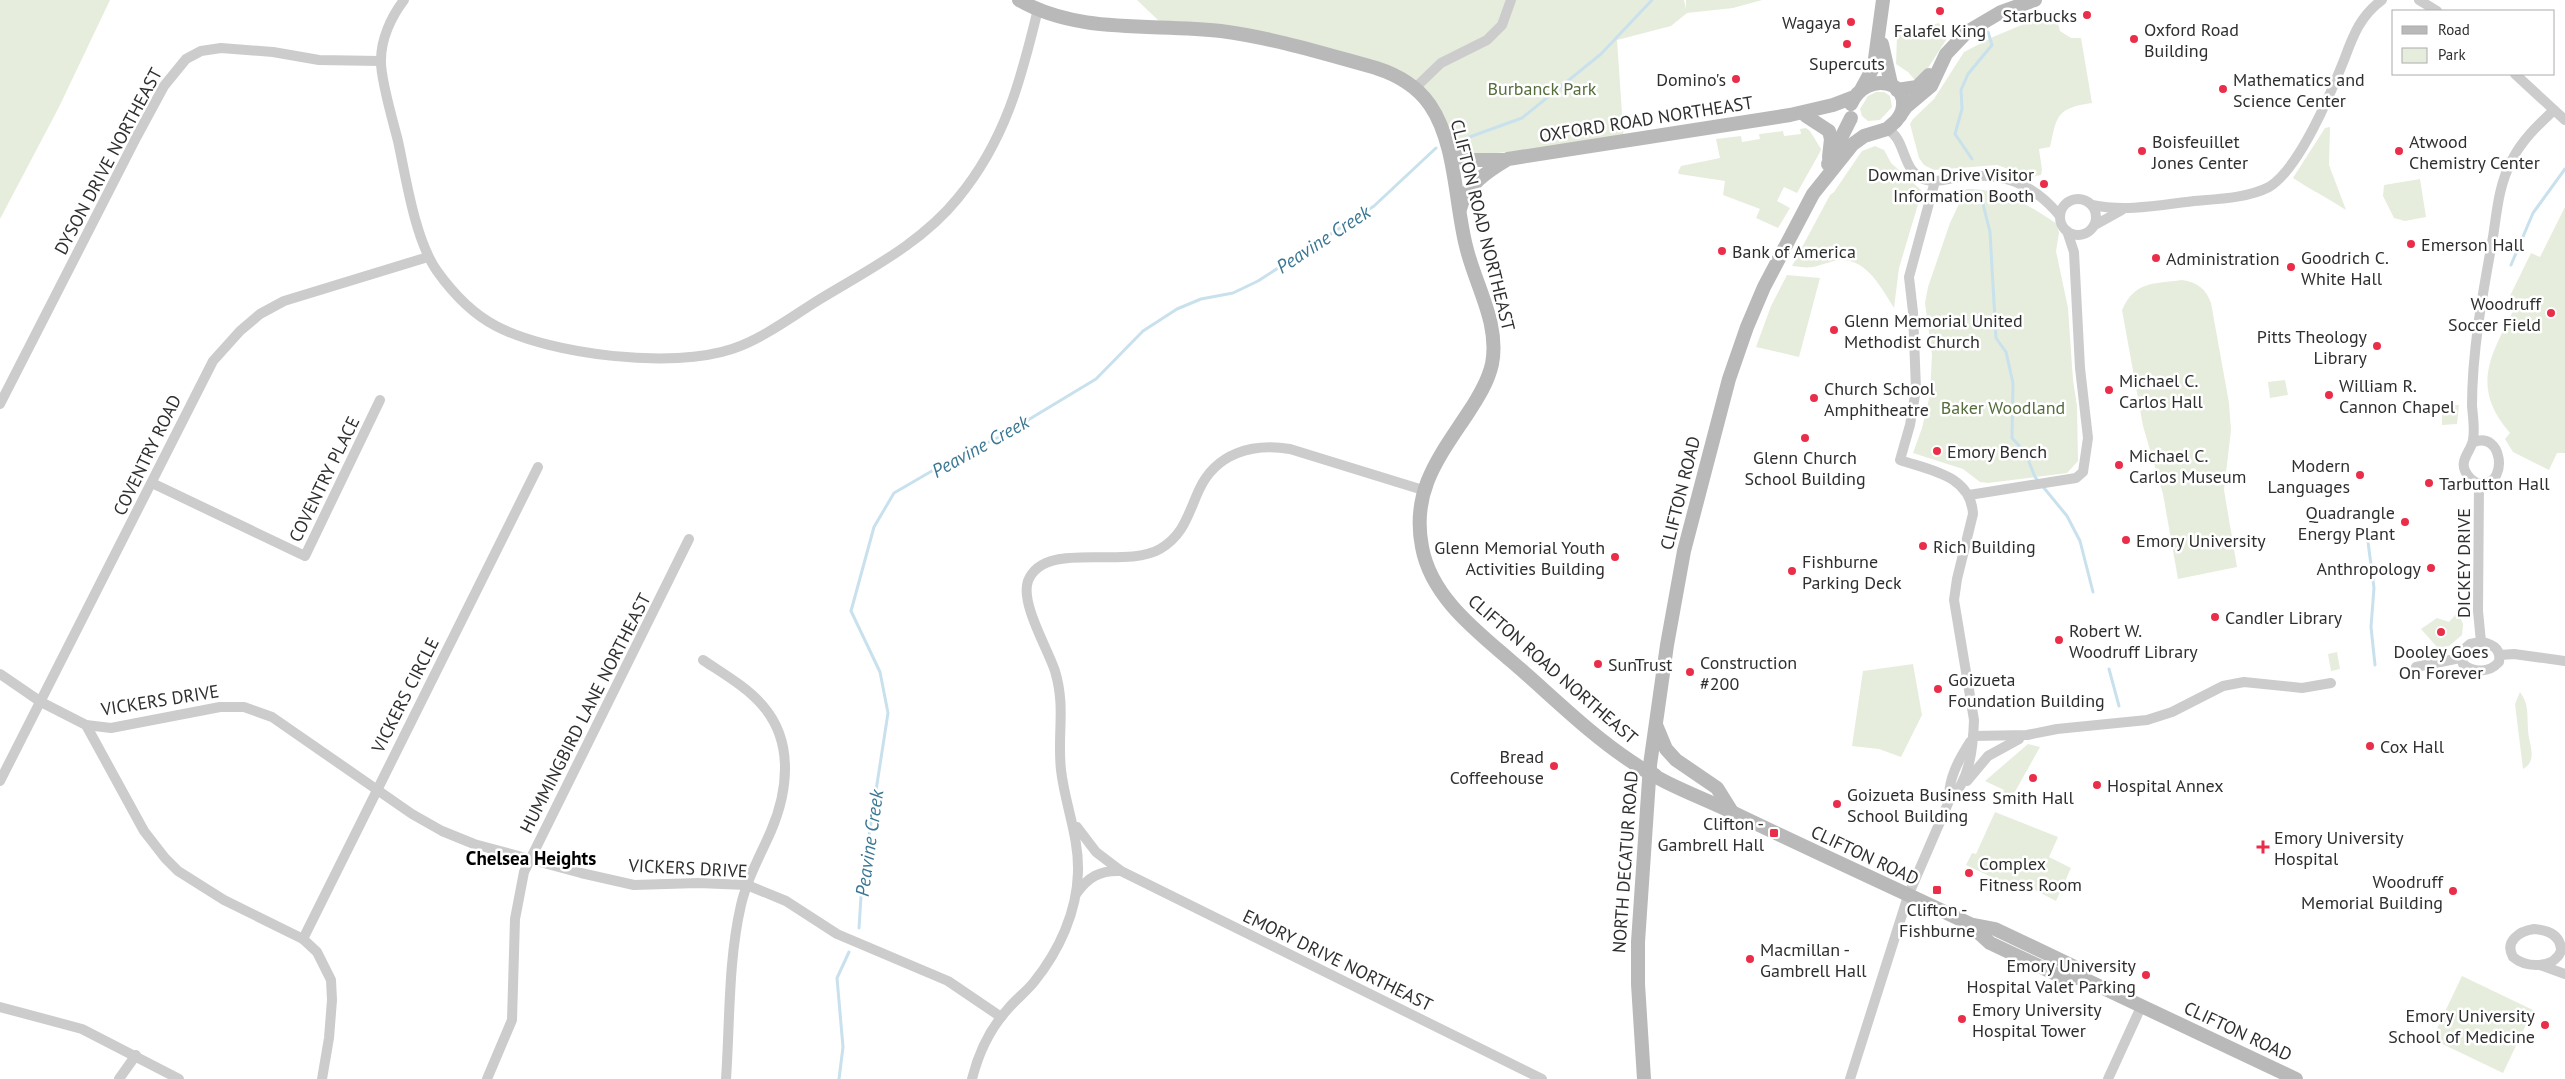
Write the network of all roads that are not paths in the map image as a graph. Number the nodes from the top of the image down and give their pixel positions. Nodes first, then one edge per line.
1 (404, 0) edge
2 (1019, 0) edge
3 (1512, 0) edge
4 (1883, 0) edge
5 (2035, 0) edge
6 (2382, 0) edge
7 (2418, 0) edge
8 (1038, 9) junction
9 (2435, 10) edge
10 (1880, 21) junction
11 (1946, 54) junction
12 (380, 61) junction
13 (2516, 75) edge
14 (1894, 87) junction
15 (1415, 88) junction
16 (1858, 93) junction
17 (2553, 111) junction
18 (1902, 113) junction
19 (1790, 115) junction
20 (1806, 116) junction
21 (1851, 117) junction
22 (2565, 120) edge
23 (1881, 131) junction
24 (1445, 140) junction
25 (1508, 159) junction
26 (1827, 167) junction
27 (1935, 181) junction
28 (1813, 194) junction
29 (2092, 205) junction
30 (1460, 209) junction
31 (2125, 209) junction
32 (2060, 216) junction
33 (2095, 225) junction
34 (2066, 231) junction
35 (2081, 235) junction
36 (2074, 252) junction
37 (428, 257) junction
38 (380, 400) dead end
39 (0, 404) edge
40 (2474, 442) junction
41 (538, 467) dead end
42 (152, 483) junction
43 (2479, 484) junction
44 (1423, 490) junction
45 (1969, 494) junction
46 (689, 539) dead end
47 (2481, 642) junction
48 (2500, 655) junction
49 (2460, 658) junction
50 (703, 660) dead end
51 (2565, 661) edge
52 (1664, 663) joint
53 (2416, 667) dead end
54 (0, 674) edge
55 (2331, 683) dead end
56 (42, 702) junction
57 (86, 725) junction
58 (1656, 725) junction
59 (2027, 735) junction
60 (1973, 736) junction
61 (1649, 772) junction
62 (0, 781) edge
63 (1670, 782) junction
64 (376, 789) junction
65 (1959, 792) junction
66 (1949, 801) junction
67 (1070, 812) junction
68 (1733, 812) junction
69 (1774, 833) junction
70 (529, 860) junction
71 (1121, 870) junction
72 (747, 885) junction
73 (1075, 896) junction
74 (1908, 896) junction
75 (302, 939) junction
76 (2563, 950) edge
77 (2539, 964) junction
78 (2565, 974) edge
79 (0, 1007) edge
80 (2141, 1007) junction
81 (1001, 1017) junction
82 (136, 1055) junction
83 (119, 1079) edge
84 (179, 1079) edge
85 (322, 1079) edge
86 (487, 1079) edge
87 (726, 1079) edge
88 (972, 1079) edge
89 (1542, 1079) edge
90 (1644, 1079) edge
91 (1850, 1079) edge
92 (2108, 1079) edge
93 (2296, 1079) edge

1 - 12 street
2 - 8 main road, CLIFTON ROAD NORTHEAST
3 - 15 street
4 - 10 main road
5 - 11 main road
6 - 31 street
7 - 9 street
8 - 15 main road, CLIFTON ROAD NORTHEAST
8 - 37 street
10 - 14 main road
10 - 16 main road
11 - 14 main road
11 - 18 main road
12 - 37 street
12 - 39 street, DYSON DRIVE NORTHEAST
13 - 17 street
14 - 16 main road
14 - 18 main road
15 - 24 main road, CLIFTON ROAD NORTHEAST
16 - 19 main road, OXFORD ROAD NORTHEAST
16 - 21 main road
17 - 22 street
17 - 40 street, DICKEY DRIVE
18 - 23 main road
19 - 20 main road, OXFORD ROAD NORTHEAST
19 - 25 main road, OXFORD ROAD NORTHEAST
20 - 21 main road, OXFORD ROAD NORTHEAST
20 - 26 main road
21 - 23 main road
21 - 26 main road
23 - 27 street
23 - 28 main road
24 - 25 main road, OXFORD ROAD NORTHEAST
24 - 30 main road, CLIFTON ROAD NORTHEAST
25 - 30 main road, OXFORD ROAD NORTHEAST
26 - 28 main road
27 - 32 street
27 - 45 street
28 - 52 main road, CLIFTON ROAD
29 - 31 street
29 - 32 street
29 - 33 street
30 - 44 main road, CLIFTON ROAD NORTHEAST
31 - 33 street
32 - 34 street
33 - 35 street
34 - 35 street
34 - 36 street
35 - 36 street
36 - 45 street
37 - 42 street, COVENTRY ROAD
38 - 42 street, COVENTRY PLACE
40 - 43 street, DICKEY DRIVE
40 - 43 street, DICKEY DRIVE
41 - 64 street, VICKERS CIRCLE
42 - 56 street, COVENTRY ROAD
43 - 47 street, DICKEY DRIVE
44 - 61 main road, CLIFTON ROAD NORTHEAST
44 - 67 street
45 - 60 street
46 - 70 street, HUMMINGBIRD LANE NORTHEAST
47 - 48 street
47 - 49 street
48 - 49 street
48 - 51 street
49 - 53 street
50 - 72 street
52 - 58 main road, NORTH DECATUR ROAD
54 - 56 street
55 - 59 street
56 - 57 street
56 - 62 street, COVENTRY ROAD
57 - 64 street, VICKERS DRIVE
57 - 75 street
58 - 61 main road, NORTH DECATUR ROAD
58 - 68 main road
59 - 60 street
59 - 65 street
60 - 65 street
60 - 66 street
61 - 63 main road
61 - 90 main road, NORTH DECATUR ROAD
63 - 68 main road
63 - 69 main road
64 - 70 street, VICKERS DRIVE
64 - 75 street, VICKERS CIRCLE
65 - 66 street
66 - 74 street
67 - 71 street, EMORY DRIVE NORTHEAST
67 - 73 street
68 - 69 main road
69 - 74 main road, CLIFTON ROAD
70 - 72 street, VICKERS DRIVE
70 - 86 street, HUMMINGBIRD LANE NORTHEAST
71 - 73 street
71 - 89 street, EMORY DRIVE NORTHEAST
72 - 81 street, VICKERS DRIVE
72 - 87 street
73 - 81 street
74 - 80 main road, CLIFTON ROAD
74 - 91 street
75 - 85 street
76 - 77 street
76 - 77 street
77 - 78 street
79 - 82 street
80 - 92 street
80 - 93 main road, CLIFTON ROAD
81 - 88 street
82 - 83 street
82 - 84 street

